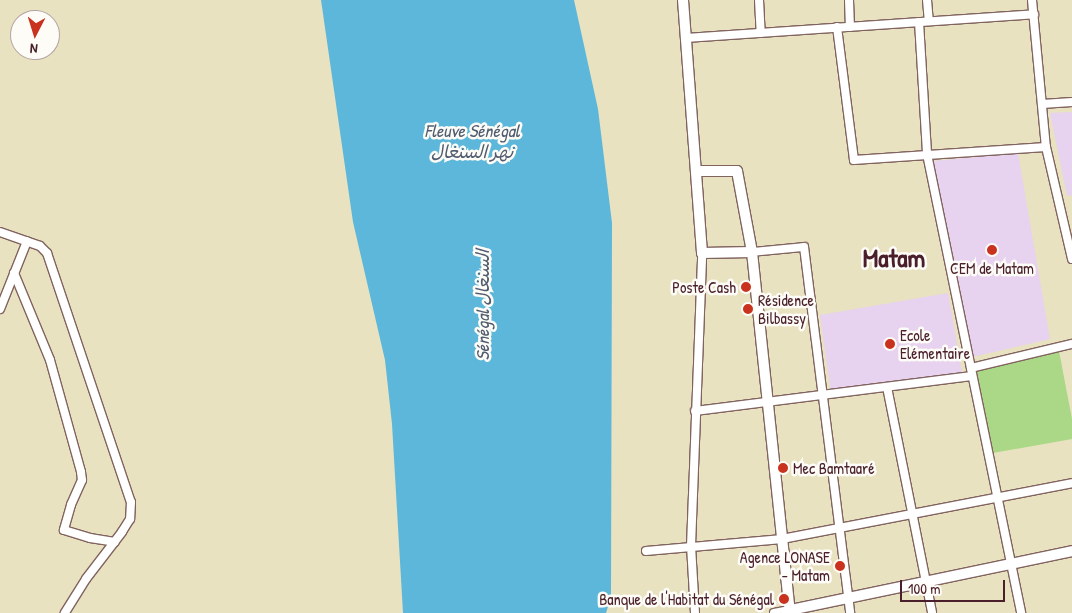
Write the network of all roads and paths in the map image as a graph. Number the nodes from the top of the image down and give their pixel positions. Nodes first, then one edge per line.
1 (683, 0) edge
2 (759, 0) edge
3 (849, 0) edge
4 (927, 0) edge
5 (1032, 0) edge
6 (1034, 14) junction
7 (929, 21) junction
8 (919, 22) junction
9 (850, 26) junction
10 (837, 28) junction
11 (761, 33) junction
12 (686, 38) junction
13 (1072, 102) edge
14 (1042, 104) junction
15 (1046, 147) junction
16 (927, 154) junction
17 (696, 171) junction
18 (0, 232) edge
19 (27, 241) junction
20 (752, 252) junction
21 (702, 254) junction
22 (1072, 259) edge
23 (14, 273) junction
24 (0, 309) edge
25 (1072, 344) edge
26 (972, 372) junction
27 (887, 387) junction
28 (823, 395) junction
29 (769, 402) junction
30 (695, 411) junction
31 (1072, 483) edge
32 (997, 497) junction
33 (912, 514) junction
34 (840, 528) junction
35 (782, 539) junction
36 (114, 542) junction
37 (691, 546) junction
38 (646, 551) dead end
39 (1072, 551) edge
40 (1011, 564) junction
41 (926, 582) junction
42 (848, 598) junction
43 (790, 611) edge
44 (65, 613) edge
45 (695, 613) edge
46 (774, 613) edge
47 (850, 613) edge
48 (932, 613) edge
49 (1021, 613) edge

1 - 12 main road
2 - 11 street
3 - 9 street
4 - 7 street
5 - 6 street
6 - 7 street
6 - 14 street
7 - 8 street
8 - 9 street
8 - 16 street
9 - 10 street
10 - 11 street
10 - 16 street
11 - 12 street
12 - 17 main road
13 - 14 street
14 - 15 street
15 - 16 street
15 - 22 street
16 - 26 street
17 - 20 main road
17 - 21 main road
18 - 19 street
19 - 23 street
19 - 36 street
20 - 21 main road
20 - 28 street
20 - 29 main road
21 - 30 street
23 - 24 street
23 - 36 street
25 - 26 street
26 - 27 street
26 - 32 street
27 - 28 street
27 - 33 street
28 - 29 street
28 - 34 street
29 - 30 street
29 - 35 main road
30 - 37 street
31 - 32 street
32 - 33 street
32 - 40 street
33 - 34 street
33 - 41 street
34 - 35 street
34 - 42 street
35 - 37 street
35 - 43 main road
36 - 44 street
37 - 38 street
37 - 45 street
39 - 40 main road
40 - 41 main road
40 - 49 street
41 - 42 main road
41 - 48 street
42 - 43 main road
42 - 47 street
43 - 46 street

